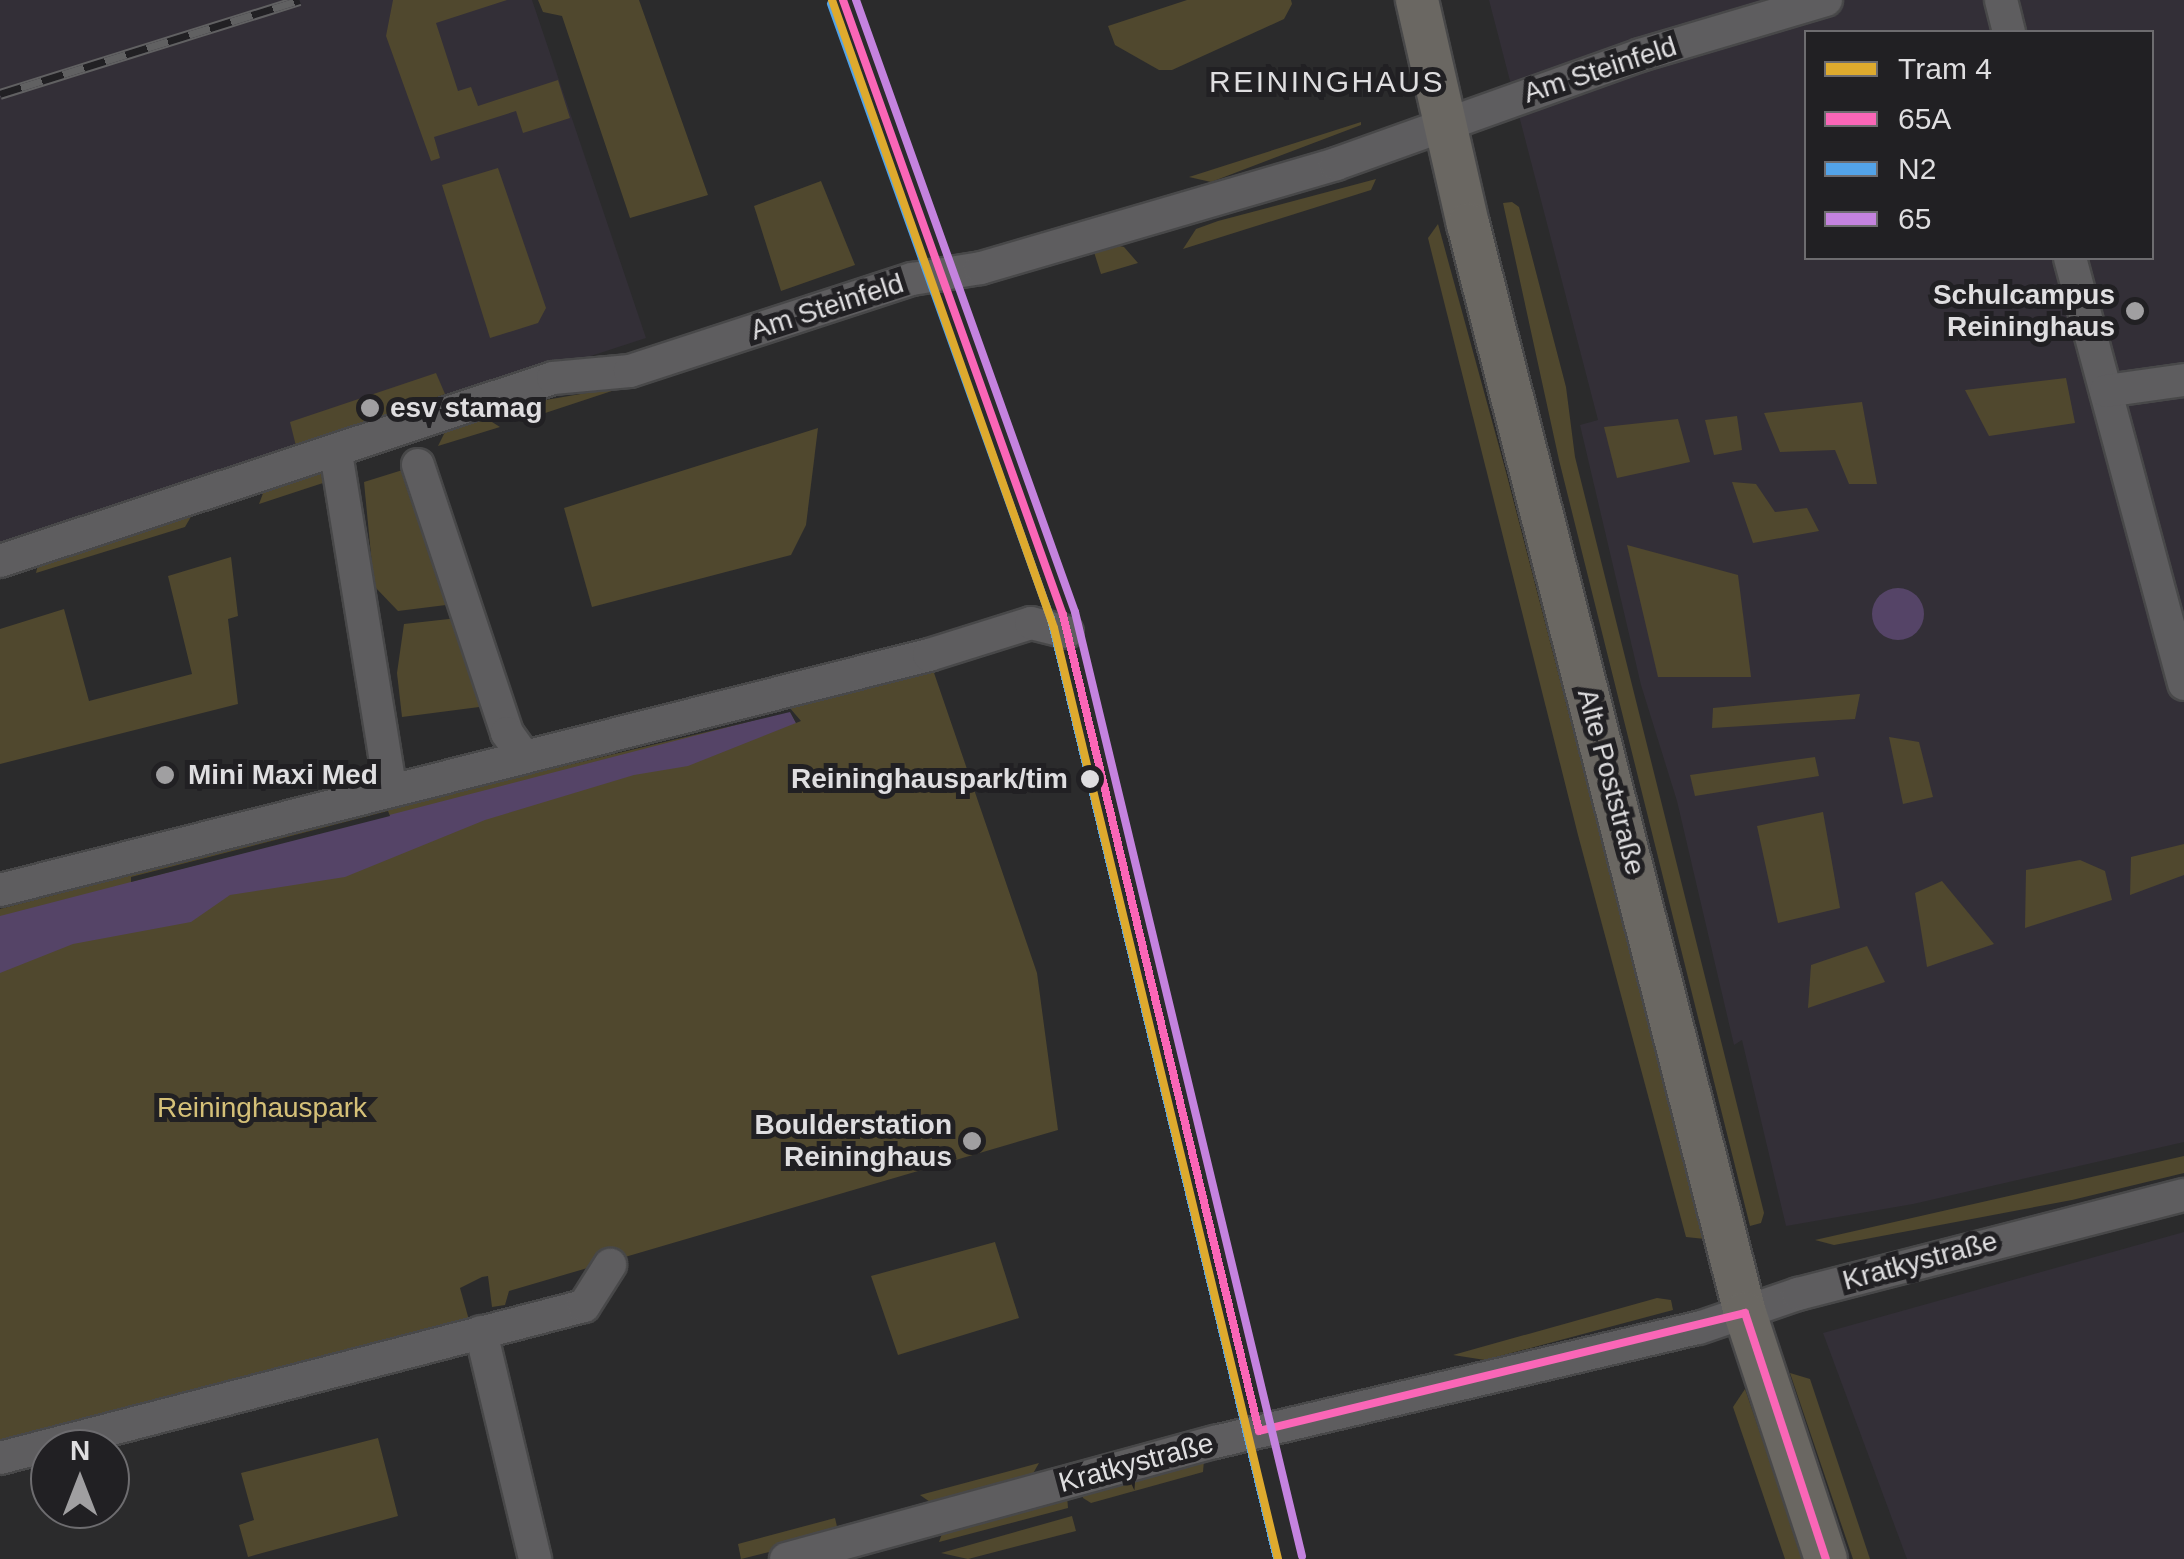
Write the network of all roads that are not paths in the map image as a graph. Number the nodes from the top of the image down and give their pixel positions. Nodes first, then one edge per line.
1 (1417, 0) edge
2 (1826, 0) edge
3 (2000, 0) edge
4 (2008, 30) edge
5 (1446, 124) junction
6 (2071, 260) edge
7 (2184, 380) edge
8 (2106, 391) junction
9 (336, 453) junction
10 (418, 465) dead end
11 (0, 561) edge
12 (1067, 632) dead end
13 (2184, 684) edge
14 (522, 754) junction
15 (390, 787) junction
16 (0, 890) edge
17 (2184, 1195) edge
18 (610, 1265) dead end
19 (1746, 1313) junction
20 (481, 1332) junction
21 (0, 1458) edge
22 (535, 1559) edge
23 (786, 1559) edge
24 (1826, 1559) edge

1 - 5 main road, Alte Poststraße
2 - 5 street, Am Steinfeld
3 - 4 street
5 - 9 street, Am Steinfeld
5 - 19 main road, Alte Poststraße
6 - 8 street
7 - 8 street
8 - 13 street
9 - 11 street, Am Steinfeld
9 - 15 street
10 - 14 street
12 - 14 street
14 - 15 street
15 - 16 street
17 - 19 street, Kratkystraße
18 - 20 street
19 - 23 street, Kratkystraße
19 - 24 main road, Alte Poststraße
20 - 21 street
20 - 22 street

